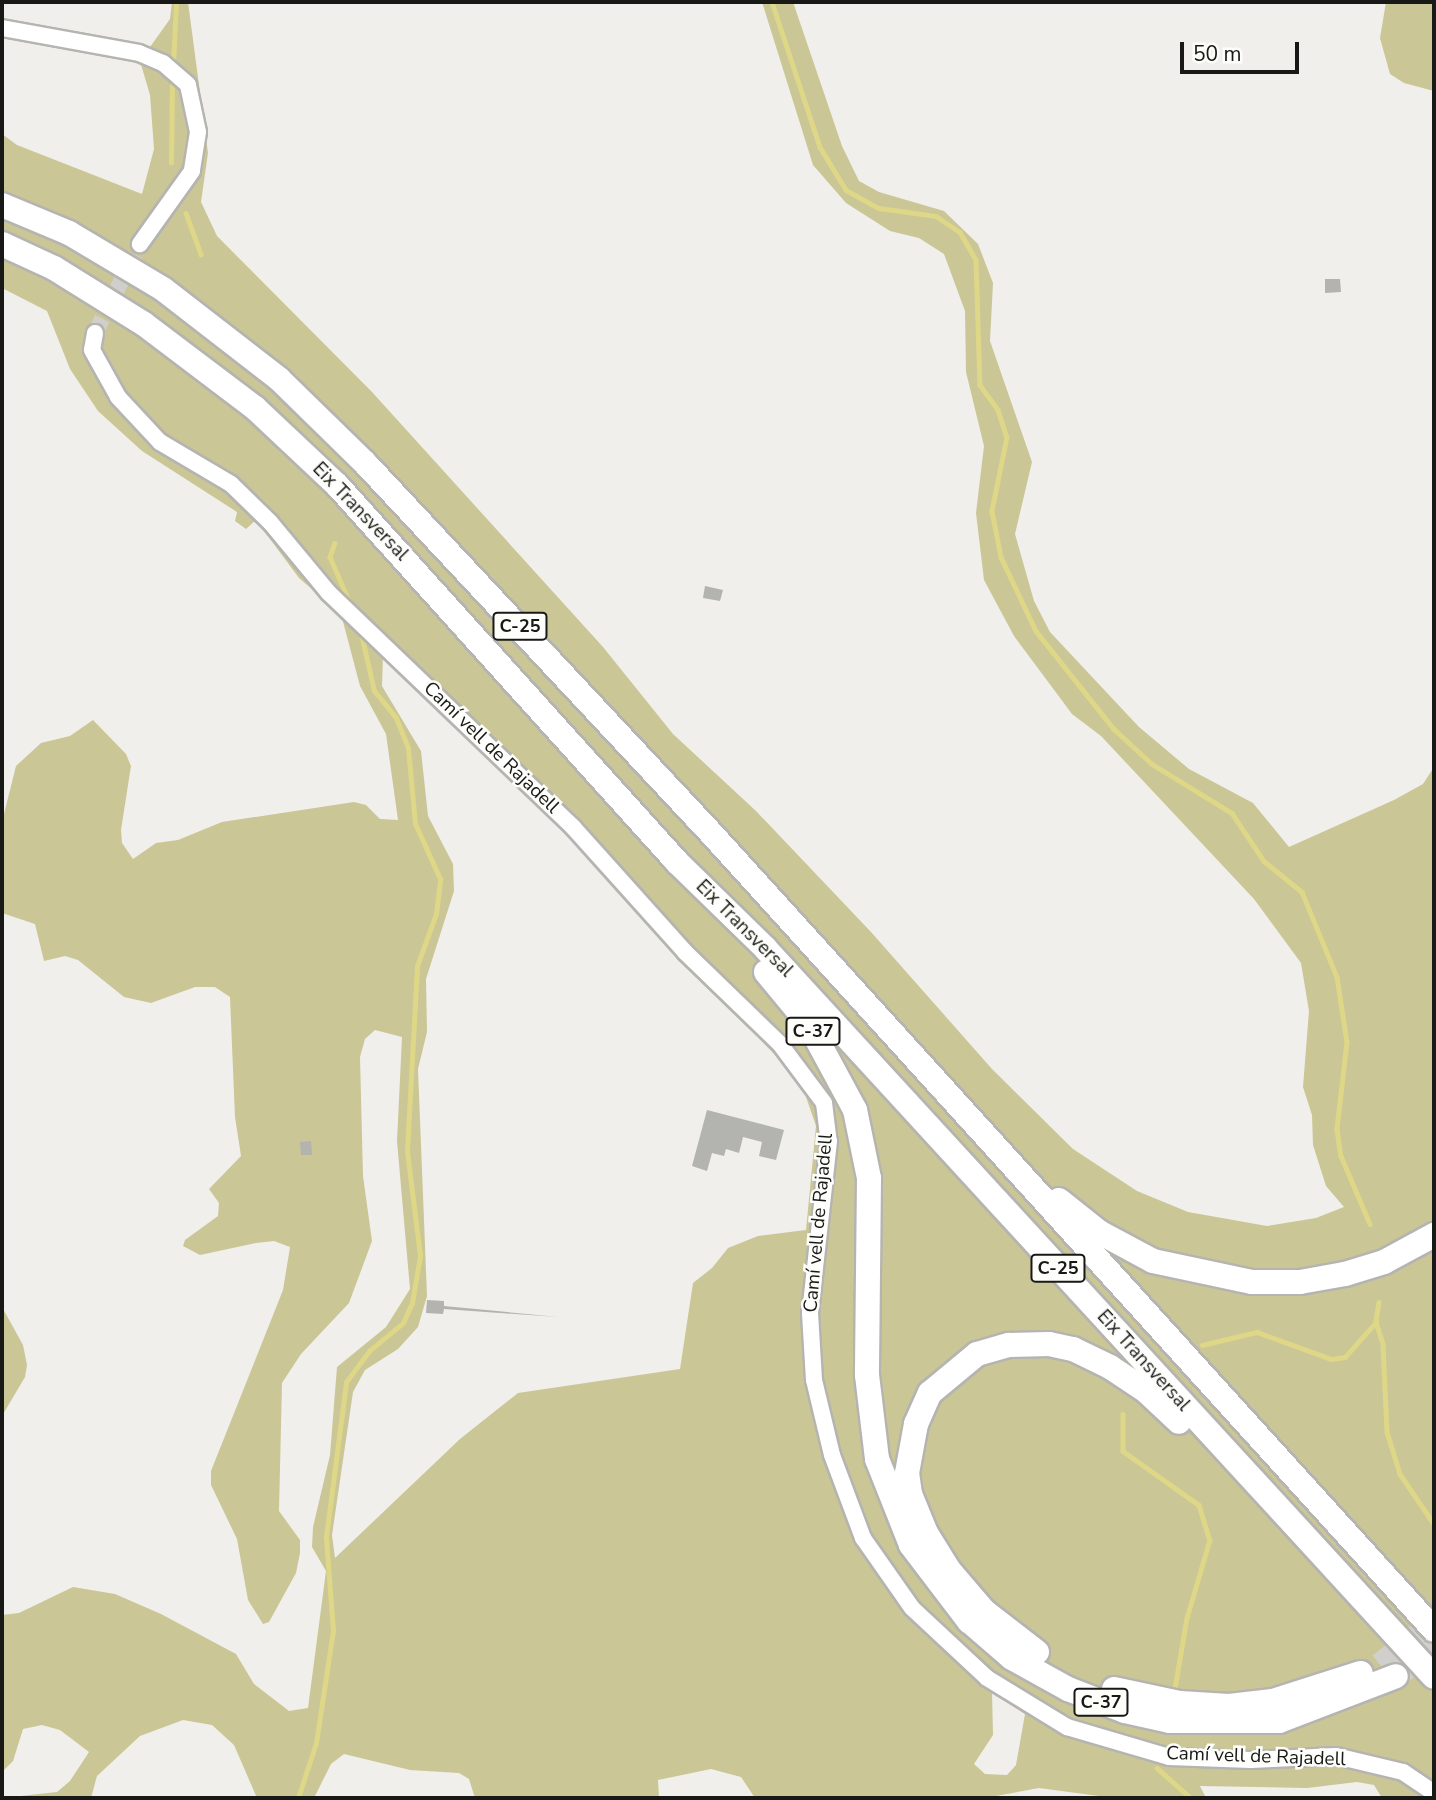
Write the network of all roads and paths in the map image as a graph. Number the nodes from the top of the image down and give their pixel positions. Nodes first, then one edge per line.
1 (2, 28) edge
2 (2, 205) edge
3 (2, 244) edge
4 (140, 244) tunnel mouth
5 (94, 333) tunnel mouth
6 (677, 862) junction
7 (974, 1125) junction
8 (1434, 1235) edge
9 (1236, 1462) junction
10 (1434, 1630) edge
11 (1434, 1677) edge
12 (1434, 1793) edge

1 - 4 street
2 - 7 highway, Eix Transversal / C-25
3 - 6 highway, Eix Transversal / C-25
5 - 12 street, Camí vell de Rajadell
6 - 9 highway, Eix Transversal / C-25
6 - 9 highway, C-37
7 - 8 highway
7 - 10 highway, Eix Transversal / C-25
9 - 11 highway, Eix Transversal / C-25

